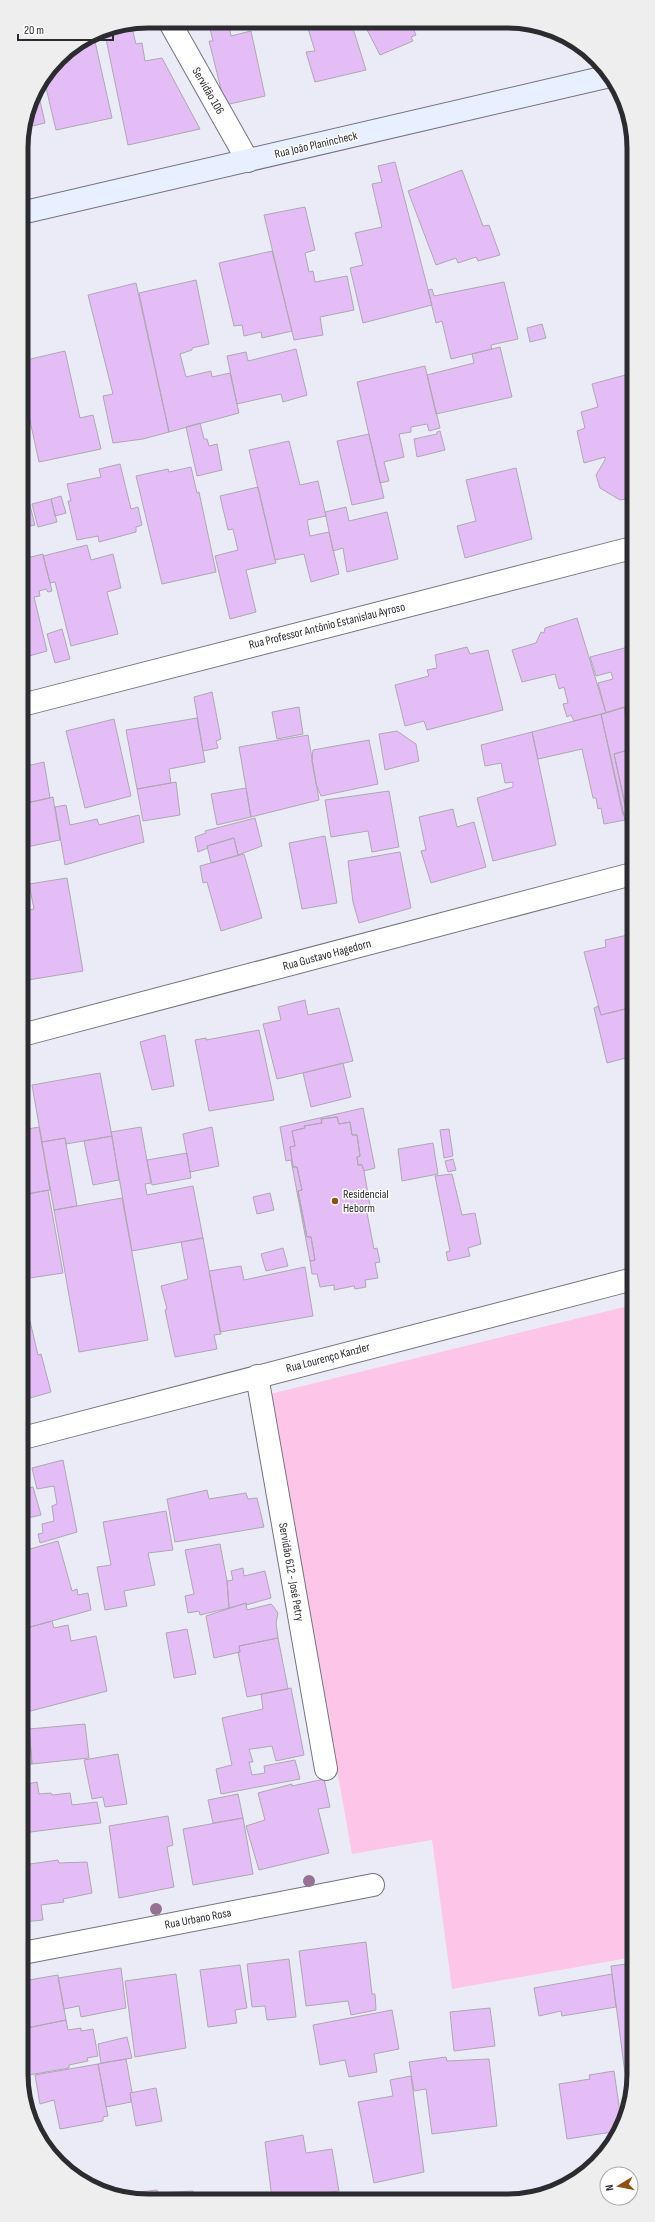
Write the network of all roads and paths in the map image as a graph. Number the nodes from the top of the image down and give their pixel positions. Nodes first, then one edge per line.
1 (173, 28) edge
2 (604, 77) edge
3 (248, 161) junction
4 (28, 211) edge
5 (627, 549) edge
6 (28, 703) edge
7 (627, 875) edge
8 (28, 1033) edge
9 (627, 1281) edge
10 (257, 1376) junction
11 (28, 1437) edge
12 (326, 1769) dead end
13 (373, 1885) dead end
14 (28, 1952) edge

1 - 3 street, Servidão 106
2 - 3 main road, Rua João Planincheck
3 - 4 main road, Rua João Planincheck
5 - 6 street, Rua Professor Antônio Estanislau Ayroso
7 - 8 street, Rua Gustavo Hagedorn
9 - 10 street, Rua Lourenço Kanzler
10 - 11 street, Rua Lourenço Kanzler
10 - 12 street, Servidão 612 - José Petry
13 - 14 street, Rua Urbano Rosa

